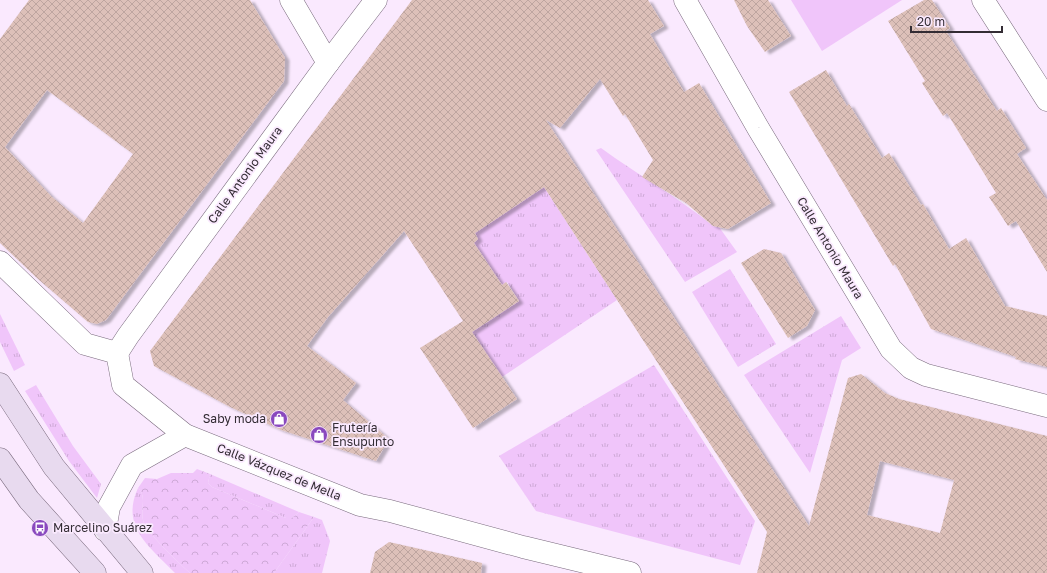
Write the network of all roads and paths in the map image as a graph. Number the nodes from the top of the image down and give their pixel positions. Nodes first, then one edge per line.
1 (291, 0) edge
2 (376, 0) edge
3 (685, 0) edge
4 (983, 0) edge
5 (328, 63) junction
6 (1047, 100) edge
7 (0, 262) edge
8 (117, 353) junction
9 (0, 384) edge
10 (1047, 406) edge
11 (185, 435) junction
12 (0, 459) edge
13 (105, 530) junction
14 (95, 573) edge
15 (142, 573) edge
16 (630, 573) edge

1 - 5 street
2 - 5 street, Calle Antonio Maura
3 - 10 street, Calle Antonio Maura
4 - 6 street
5 - 8 street, Calle Antonio Maura
7 - 8 street
8 - 11 street, Calle Vázquez de Mella
9 - 13 main road
11 - 13 street
11 - 16 street, Calle Vázquez de Mella
12 - 14 main road
13 - 15 main road

